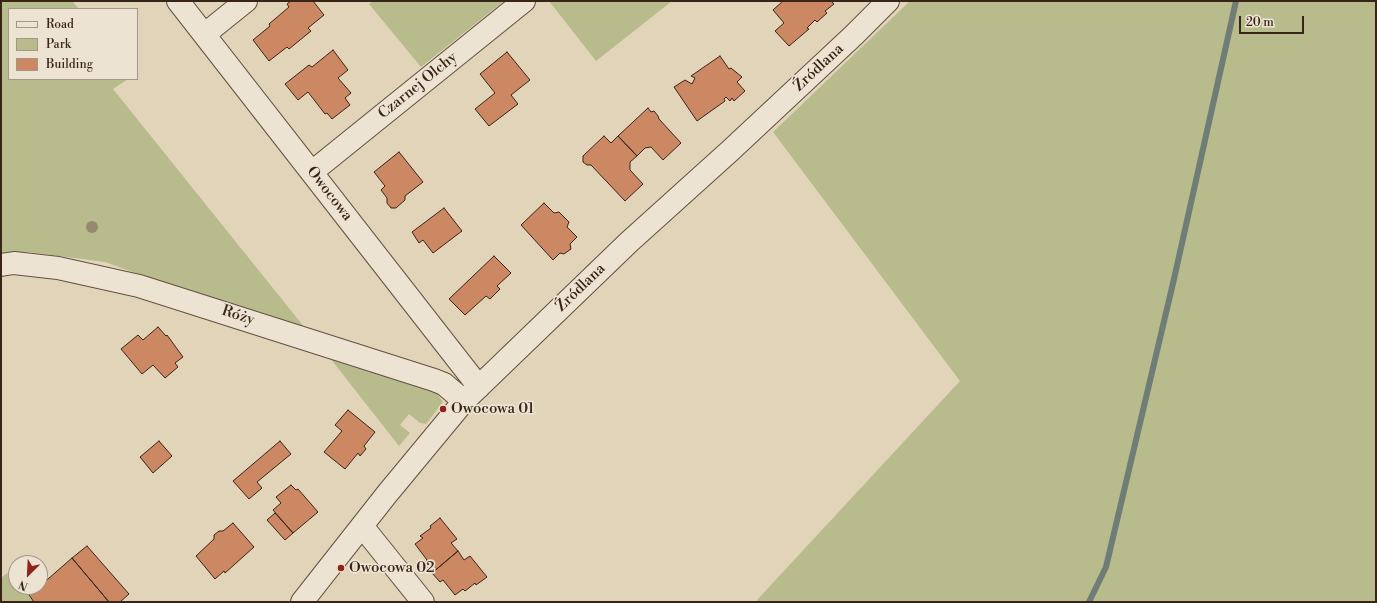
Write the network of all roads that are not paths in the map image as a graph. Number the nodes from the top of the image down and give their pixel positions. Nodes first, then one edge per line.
1 (178, 1) edge
2 (246, 1) edge
3 (524, 1) edge
4 (888, 1) edge
5 (205, 34) junction
6 (312, 172) junction
7 (1, 264) edge
8 (472, 394) junction
9 (362, 526) junction
10 (307, 600) edge
11 (423, 602) edge

1 - 5 street, Owocowa
2 - 5 street
3 - 6 street, Czarnej Olchy
4 - 8 street, Źródlana
5 - 6 street, Owocowa
6 - 8 street, Owocowa
7 - 8 street, Róży
8 - 9 street, Źródlana
9 - 10 street, Źródlana
9 - 11 street

